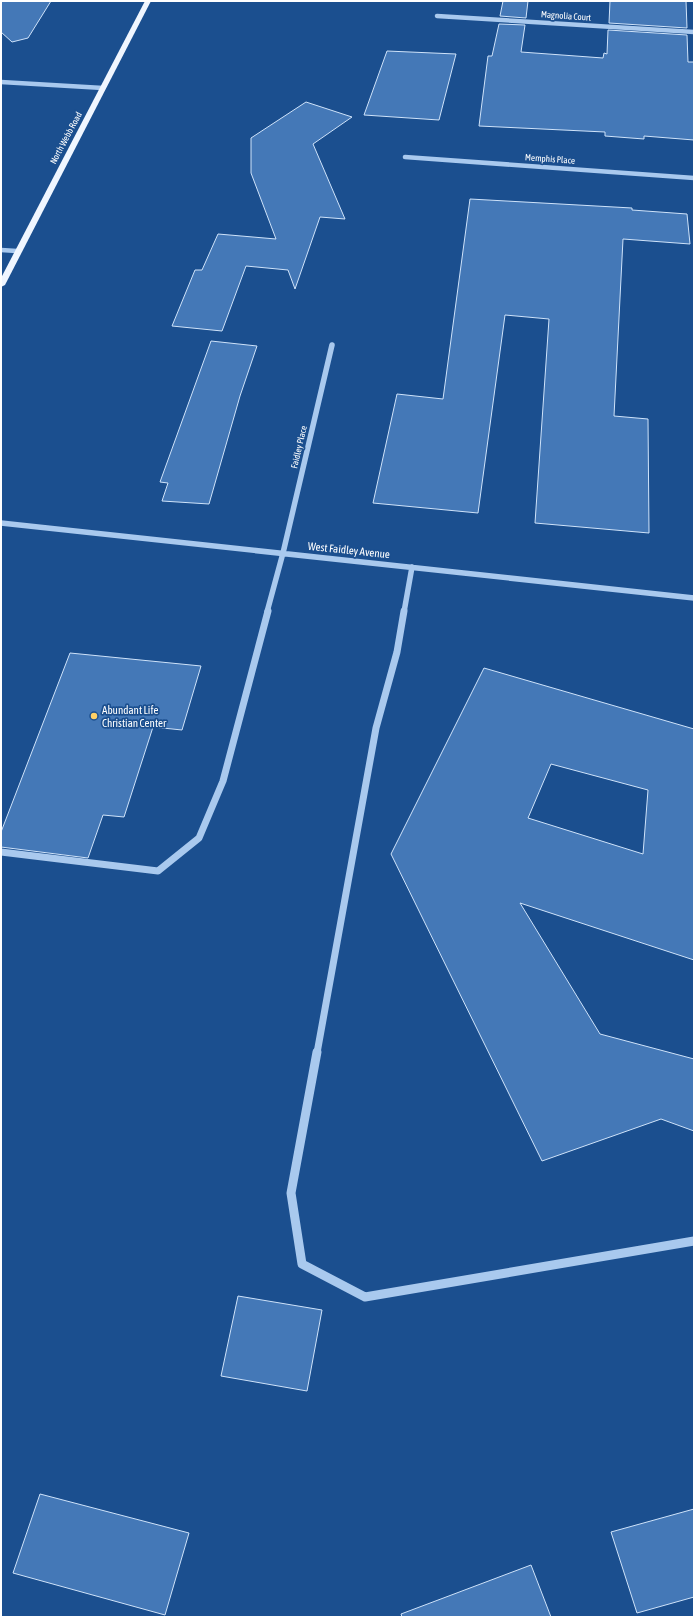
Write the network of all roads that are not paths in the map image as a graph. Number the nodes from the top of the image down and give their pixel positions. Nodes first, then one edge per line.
1 (148, 1) edge
2 (437, 16) dead end
3 (694, 32) edge
4 (1, 82) edge
5 (103, 88) junction
6 (405, 157) dead end
7 (694, 178) edge
8 (1, 250) edge
9 (18, 251) junction
10 (1, 285) edge
11 (332, 346) dead end
12 (1, 523) edge
13 (283, 553) junction
14 (412, 567) junction
15 (694, 598) edge
16 (1, 852) edge
17 (694, 1241) edge

1 - 5 main road, North Webb Road
2 - 3 street, Magnolia Court
4 - 5 street
5 - 9 main road, North Webb Road
6 - 7 street, Memphis Place
8 - 9 street
9 - 10 main road, North Webb Road
11 - 13 street, Faidley Place
12 - 13 street, West Faidley Avenue
13 - 14 street, West Faidley Avenue
13 - 16 street, Faidley Place
14 - 15 street, West Faidley Avenue
14 - 17 street

